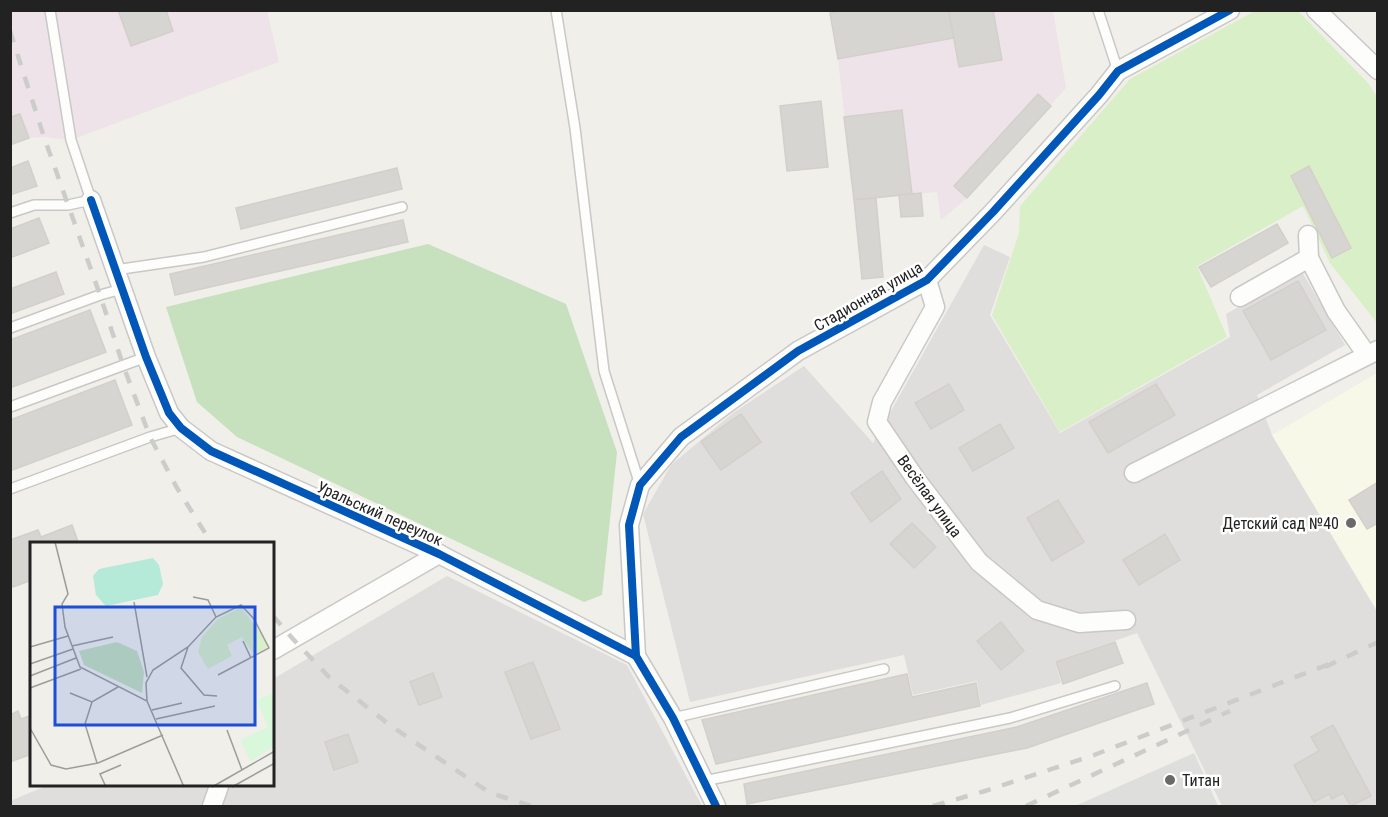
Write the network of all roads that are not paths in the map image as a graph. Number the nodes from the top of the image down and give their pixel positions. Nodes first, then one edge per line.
1 (50, 10) edge
2 (556, 10) edge
3 (1098, 10) edge
4 (1230, 10) edge
5 (1316, 10) edge
6 (1377, 70) edge
7 (1118, 72) junction
8 (91, 200) junction
9 (402, 207) dead end
10 (10, 213) edge
11 (1308, 235) dead end
12 (1309, 258) junction
13 (115, 270) junction
14 (927, 280) junction
15 (122, 290) junction
16 (1240, 297) dead end
17 (10, 328) edge
18 (1372, 353) edge
19 (146, 357) junction
20 (10, 407) edge
21 (181, 428) junction
22 (1134, 473) dead end
23 (640, 485) junction
24 (10, 489) edge
25 (439, 554) junction
26 (1126, 620) dead end
27 (274, 649) edge
28 (636, 657) junction
29 (884, 669) dead end
30 (1115, 686) dead end
31 (673, 718) junction
32 (704, 781) junction
33 (219, 787) edge
34 (212, 807) edge
35 (716, 807) edge

1 - 8 lane
2 - 23 lane
3 - 7 lane
4 - 7 street, Стадионная улица
5 - 6 street
7 - 14 street, Стадионная улица
8 - 10 lane
8 - 13 street, Уральский переулок
9 - 13 lane
11 - 12 street
12 - 16 street
12 - 18 street
13 - 15 street, Уральский переулок
14 - 23 street, Стадионная улица
14 - 26 street, Весёлая улица
15 - 17 lane
15 - 19 street, Уральский переулок
18 - 22 street
19 - 20 lane
19 - 21 street, Уральский переулок
21 - 24 lane
21 - 25 street, Уральский переулок
23 - 28 street, Стадионная улица
25 - 27 street
25 - 28 street, Уральский переулок
28 - 31 street
29 - 31 lane
30 - 32 lane
31 - 32 street
32 - 35 street
33 - 34 street

